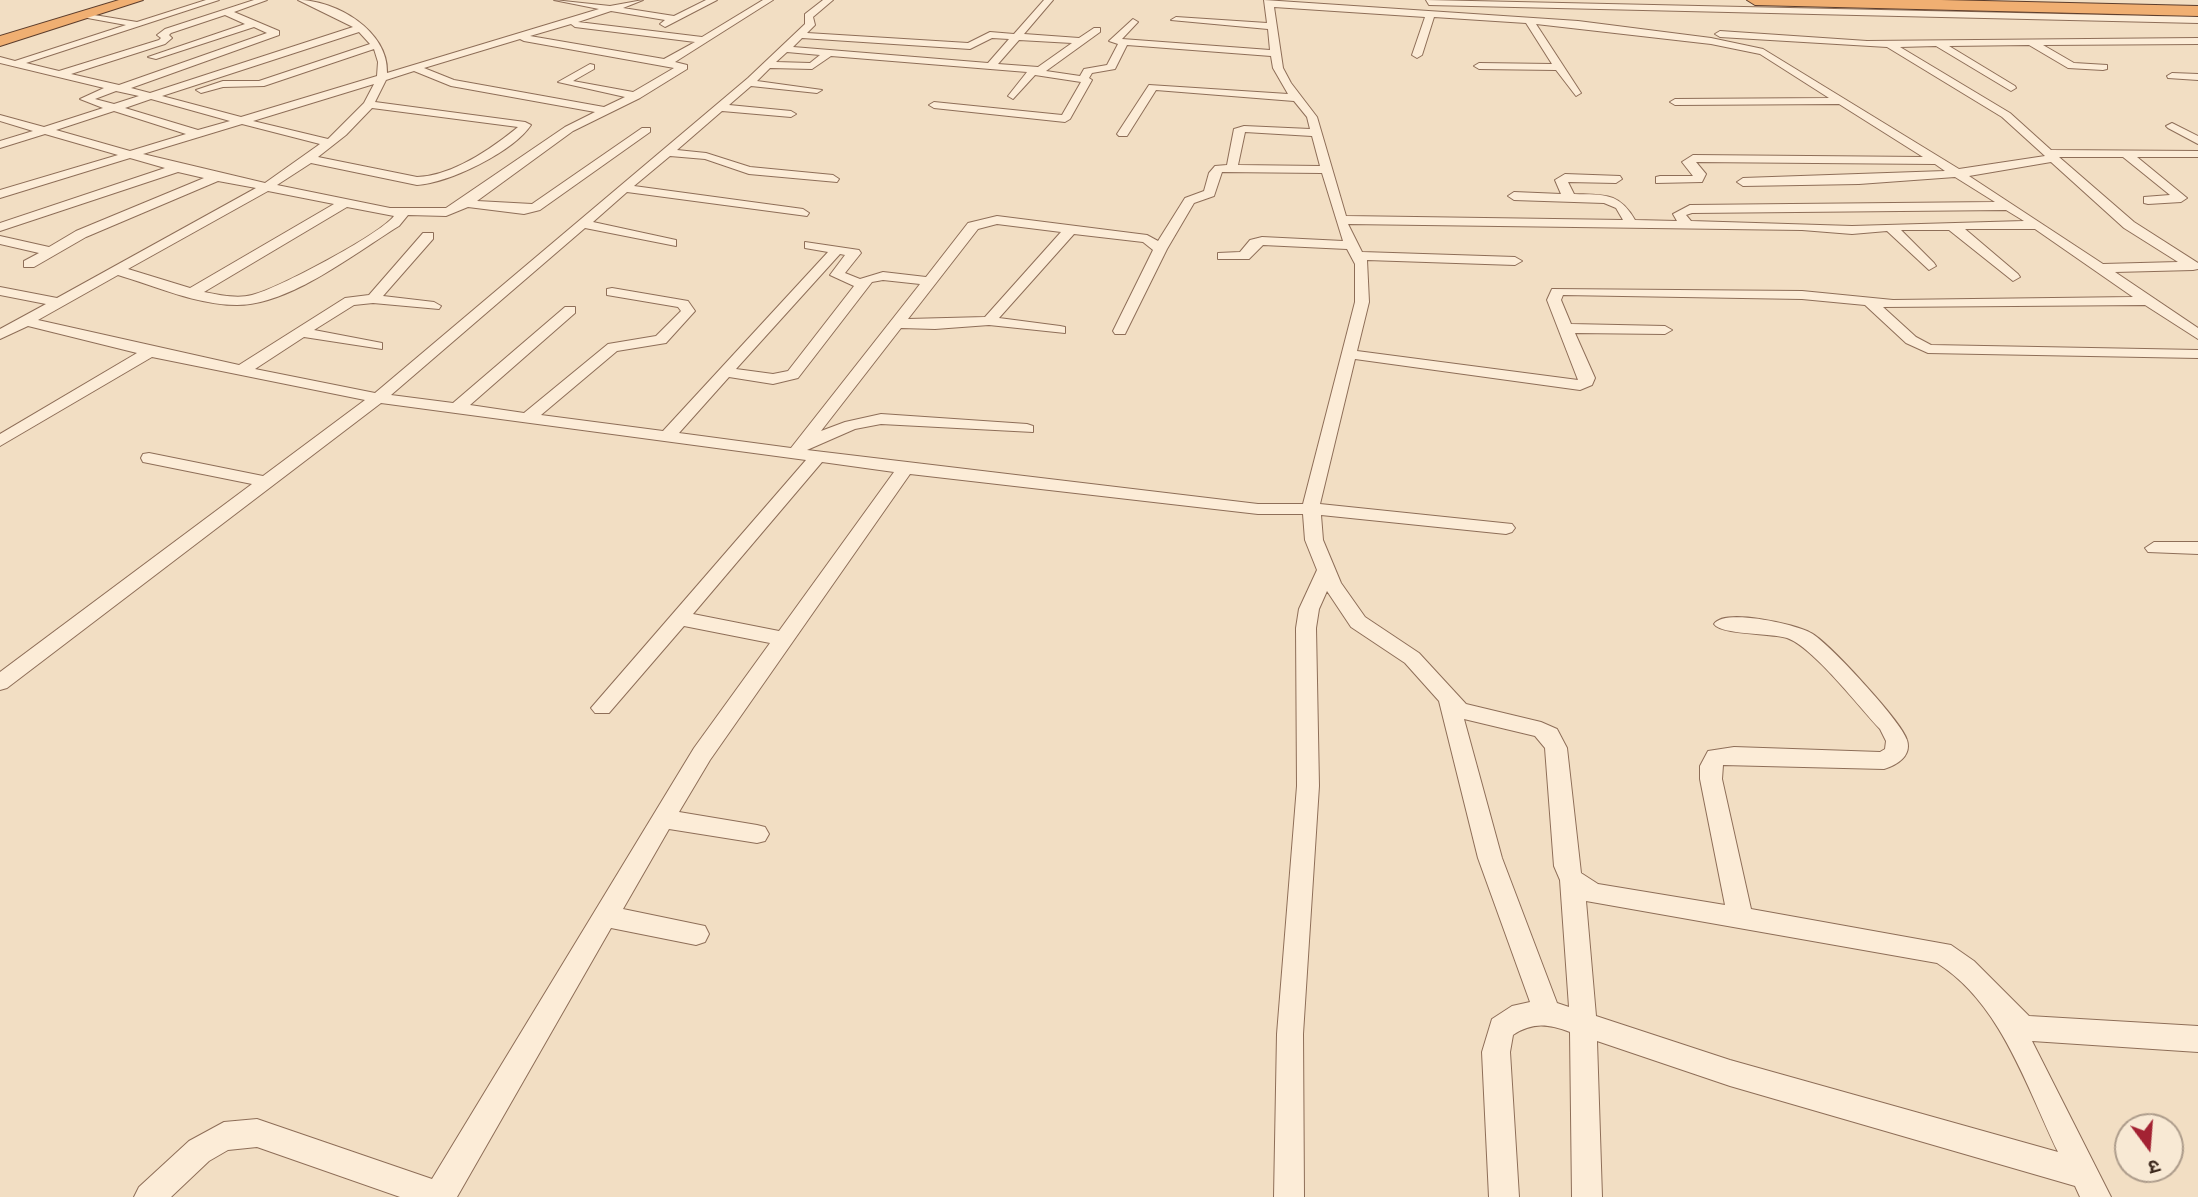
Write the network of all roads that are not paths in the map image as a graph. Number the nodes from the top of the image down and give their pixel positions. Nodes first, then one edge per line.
1 (135, 0) edge
2 (215, 0) edge
3 (263, 0) edge
4 (302, 0) edge
5 (558, 0) edge
6 (639, 0) edge
7 (713, 0) edge
8 (769, 0) edge
9 (829, 0) edge
10 (1049, 0) edge
11 (1344, 0) edge
12 (1755, 0) edge
13 (2015, 0) edge
14 (1400, 1) edge
15 (1269, 2) edge
16 (1414, 2) edge
17 (2198, 5) edge
18 (615, 7) junction
19 (1652, 7) junction
20 (2198, 11) edge
21 (225, 12) junction
22 (1951, 14) junction
23 (85, 15) junction
24 (1431, 15) junction
25 (675, 19) junction
26 (2148, 19) junction
27 (1176, 20) dead end
28 (2198, 20) edge
29 (1529, 21) junction
30 (1133, 22) dead end
31 (257, 23) junction
32 (566, 23) junction
33 (137, 25) junction
34 (1272, 26) junction
35 (360, 28) junction
36 (1097, 30) dead end
37 (168, 31) junction
38 (645, 33) junction
39 (799, 35) junction
40 (272, 36) junction
41 (1016, 36) junction
42 (1671, 36) junction
43 (520, 37) junction
44 (702, 40) junction
45 (0, 41) edge
46 (1081, 41) junction
47 (2186, 41) junction
48 (2198, 41) edge
49 (1123, 43) junction
50 (1721, 43) junction
51 (1938, 43) junction
52 (1991, 43) junction
53 (2031, 43) junction
54 (1888, 44) junction
55 (374, 46) junction
56 (301, 47) junction
57 (2198, 47) edge
58 (784, 49) junction
59 (829, 53) junction
60 (1276, 53) junction
61 (1417, 55) dead end
62 (40, 56) junction
63 (0, 60) edge
64 (664, 62) junction
65 (16, 64) junction
66 (768, 65) junction
67 (991, 66) junction
68 (1479, 66) dead end
69 (1559, 66) junction
70 (590, 67) dead end
71 (2103, 67) dead end
72 (415, 68) junction
73 (1033, 71) junction
74 (59, 75) junction
75 (2172, 76) dead end
76 (2198, 77) edge
77 (382, 78) junction
78 (1084, 78) junction
79 (82, 80) junction
80 (747, 83) junction
81 (117, 88) junction
82 (2011, 88) dead end
83 (817, 90) dead end
84 (1576, 93) dead end
85 (147, 95) junction
86 (636, 96) junction
87 (1013, 96) dead end
88 (1299, 98) junction
89 (171, 101) junction
90 (1844, 101) junction
91 (1675, 102) dead end
92 (369, 104) junction
93 (934, 105) dead end
94 (718, 107) junction
95 (110, 108) junction
96 (607, 111) junction
97 (791, 114) dead end
98 (2, 119) edge
99 (243, 121) junction
100 (2172, 126) dead end
101 (44, 130) junction
102 (646, 130) dead end
103 (1317, 133) junction
104 (198, 134) junction
105 (1123, 134) dead end
106 (2198, 141) edge
107 (328, 142) junction
108 (0, 145) edge
109 (664, 152) junction
110 (2124, 152) junction
111 (132, 154) junction
112 (2198, 154) edge
113 (2050, 155) junction
114 (308, 159) junction
115 (1938, 161) junction
116 (91, 167) junction
117 (1232, 167) junction
118 (177, 168) junction
119 (1327, 170) junction
120 (1958, 174) junction
121 (217, 177) junction
122 (833, 179) dead end
123 (1616, 179) dead end
124 (1660, 180) dead end
125 (1742, 182) dead end
126 (135, 183) junction
127 (264, 187) junction
128 (622, 188) junction
129 (0, 194) edge
130 (1514, 196) dead end
131 (1569, 197) junction
132 (2148, 200) dead end
133 (346, 202) junction
134 (465, 203) junction
135 (2009, 206) junction
136 (393, 211) junction
137 (803, 213) dead end
138 (1341, 220) junction
139 (584, 223) junction
140 (1632, 225) junction
141 (2039, 225) junction
142 (1688, 226) junction
143 (1953, 226) junction
144 (0, 227) edge
145 (1890, 227) junction
146 (1071, 229) junction
147 (428, 236) dead end
148 (0, 240) edge
149 (671, 243) dead end
150 (810, 245) dead end
151 (838, 249) junction
152 (1160, 249) junction
153 (49, 251) junction
154 (1355, 251) junction
155 (1223, 256) dead end
156 (1515, 261) dead end
157 (29, 264) dead end
158 (1929, 266) dead end
159 (2195, 266) edge
160 (2099, 268) junction
161 (116, 270) junction
162 (2013, 277) dead end
163 (928, 281) junction
164 (862, 284) junction
165 (0, 290) edge
166 (194, 292) junction
167 (612, 292) dead end
168 (373, 299) junction
169 (2149, 301) junction
170 (58, 302) junction
171 (1870, 303) junction
172 (434, 306) dead end
173 (570, 310) dead end
174 (26, 321) junction
175 (989, 321) junction
176 (895, 323) junction
177 (1566, 328) junction
178 (1060, 330) dead end
179 (1665, 330) dead end
180 (1120, 331) dead end
181 (300, 332) junction
182 (0, 335) edge
183 (2198, 335) edge
184 (377, 346) dead end
185 (150, 352) junction
186 (2198, 354) edge
187 (1349, 355) junction
188 (242, 370) junction
189 (725, 372) junction
190 (378, 398) junction
191 (456, 409) junction
192 (527, 418) junction
193 (1027, 429) dead end
194 (666, 437) junction
195 (0, 442) edge
196 (798, 449) junction
197 (817, 457) junction
198 (149, 458) dead end
199 (905, 468) junction
200 (267, 482) junction
201 (1311, 509) junction
202 (1506, 528) dead end
203 (2154, 548) dead end
204 (2198, 548) edge
205 (1326, 571) junction
206 (679, 618) junction
207 (1724, 624) dead end
208 (782, 638) junction
209 (0, 683) edge
210 (1450, 702) junction
211 (602, 708) dead end
212 (663, 819) junction
213 (757, 834) dead end
214 (1572, 880) junction
215 (606, 916) junction
216 (1740, 918) junction
217 (696, 934) dead end
218 (1547, 1012) junction
219 (2006, 1017) junction
220 (1583, 1023) junction
221 (2198, 1039) edge
222 (2090, 1186) edge
223 (440, 1196) edge
224 (149, 1197) edge
225 (1289, 1197) edge
226 (1504, 1197) edge
227 (1587, 1197) edge

1 - 23 highway
2 - 33 street
3 - 21 street
4 - 35 street
5 - 18 street
6 - 18 street
7 - 25 street
8 - 44 street
9 - 39 street
10 - 41 street
11 - 14 street
12 - 20 highway
13 - 17 highway
15 - 24 street
15 - 34 street
16 - 19 street
18 - 25 street
18 - 32 street
19 - 22 street
19 - 42 street
21 - 31 street
21 - 37 street
22 - 26 street
22 - 52 street
23 - 33 street
23 - 45 highway
24 - 29 street
24 - 61 street
25 - 38 street
26 - 28 street
26 - 47 street
27 - 34 street
29 - 42 street
29 - 69 street
30 - 49 street
31 - 40 street
31 - 79 street
32 - 38 street
32 - 43 street
33 - 62 street
34 - 60 street
35 - 55 street
35 - 56 street
36 - 46 street
37 - 62 street
37 - 74 street
38 - 44 street
39 - 41 street
39 - 58 street
40 - 56 street
40 - 81 street
41 - 46 street
41 - 67 street
42 - 50 street
43 - 64 street
43 - 72 street
44 - 64 street
46 - 73 street
47 - 48 street
47 - 53 street
47 - 57 street
49 - 60 street
49 - 78 street
50 - 54 street
50 - 90 street
51 - 52 street
51 - 54 street
51 - 82 street
52 - 53 street
53 - 71 street
54 - 113 street
55 - 77 street
55 - 89 street
56 - 85 street
58 - 59 street
58 - 66 street
59 - 66 street
59 - 67 street
60 - 88 street
62 - 65 street
63 - 65 street
64 - 86 street
65 - 74 street
66 - 80 street
67 - 73 street
68 - 69 street
69 - 84 street
70 - 86 street
72 - 77 street
72 - 96 street
73 - 78 street
73 - 87 street
74 - 79 street
75 - 76 street
77 - 92 street
77 - 99 street
78 - 93 street
79 - 81 street
80 - 83 street
80 - 94 street
81 - 85 street
81 - 95 street
85 - 89 street
85 - 95 street
86 - 96 street
88 - 103 street
88 - 105 street
89 - 99 street
90 - 91 street
90 - 115 street
92 - 107 street
92 - 114 street
94 - 97 street
94 - 109 street
95 - 101 street
95 - 104 street
96 - 134 street
98 - 101 street
99 - 104 street
99 - 107 street
100 - 106 street
101 - 108 street
101 - 111 street
102 - 134 street
103 - 117 street
103 - 119 street
104 - 111 street
107 - 114 street
109 - 122 street
109 - 128 street
110 - 112 street
110 - 113 street
110 - 132 street
111 - 116 street
111 - 118 street
113 - 120 street
113 - 159 street
114 - 127 street
115 - 120 street
115 - 124 street
116 - 126 street
116 - 129 street
117 - 119 street
117 - 152 street
118 - 121 street
118 - 126 street
119 - 138 street
120 - 125 street
120 - 135 street
121 - 127 street
121 - 153 street
123 - 131 street
126 - 144 street
127 - 133 street
127 - 161 street
128 - 137 street
128 - 139 street
130 - 131 street
131 - 140 street
133 - 136 street
133 - 166 street
134 - 136 street
135 - 141 street
135 - 142 street
136 - 166 street
138 - 140 street
138 - 154 street
139 - 149 street
139 - 190 street
140 - 142 street
141 - 143 street
141 - 160 street
142 - 145 street
143 - 145 street
143 - 162 street
145 - 158 street
146 - 152 street
146 - 163 street
146 - 175 street
147 - 168 street
148 - 153 street
150 - 151 street
151 - 164 street
151 - 189 street
152 - 180 street
153 - 157 street
154 - 155 street
154 - 156 street
154 - 187 street
159 - 160 street
160 - 169 street
161 - 166 street
161 - 170 street
163 - 164 street
163 - 176 street
164 - 189 street
165 - 170 street
167 - 192 street
168 - 172 street
168 - 181 street
169 - 171 street
169 - 183 street
170 - 174 street
171 - 177 street
171 - 186 street
173 - 191 street
174 - 182 street
174 - 185 street
175 - 176 street
175 - 178 street
176 - 196 street
177 - 179 street
177 - 187 street
181 - 184 street
181 - 188 street
185 - 188 street
185 - 195 street
187 - 201 street
188 - 190 street
189 - 194 street
190 - 191 street
190 - 200 street
191 - 192 street
192 - 194 street
193 - 196 street
194 - 196 street
196 - 197 street
197 - 199 street
197 - 206 street
198 - 200 street
199 - 201 street
199 - 208 street
200 - 209 street
201 - 202 street
201 - 205 street
203 - 204 street
205 - 210 street
205 - 225 street
206 - 208 street
206 - 211 street
207 - 216 street
208 - 212 street
210 - 214 street
210 - 218 street
212 - 213 street
212 - 215 street
214 - 216 street
214 - 220 street
215 - 217 street
215 - 223 street
216 - 219 street
218 - 220 street
218 - 226 street
219 - 221 street
219 - 222 street
220 - 222 street
220 - 227 street
223 - 224 street

